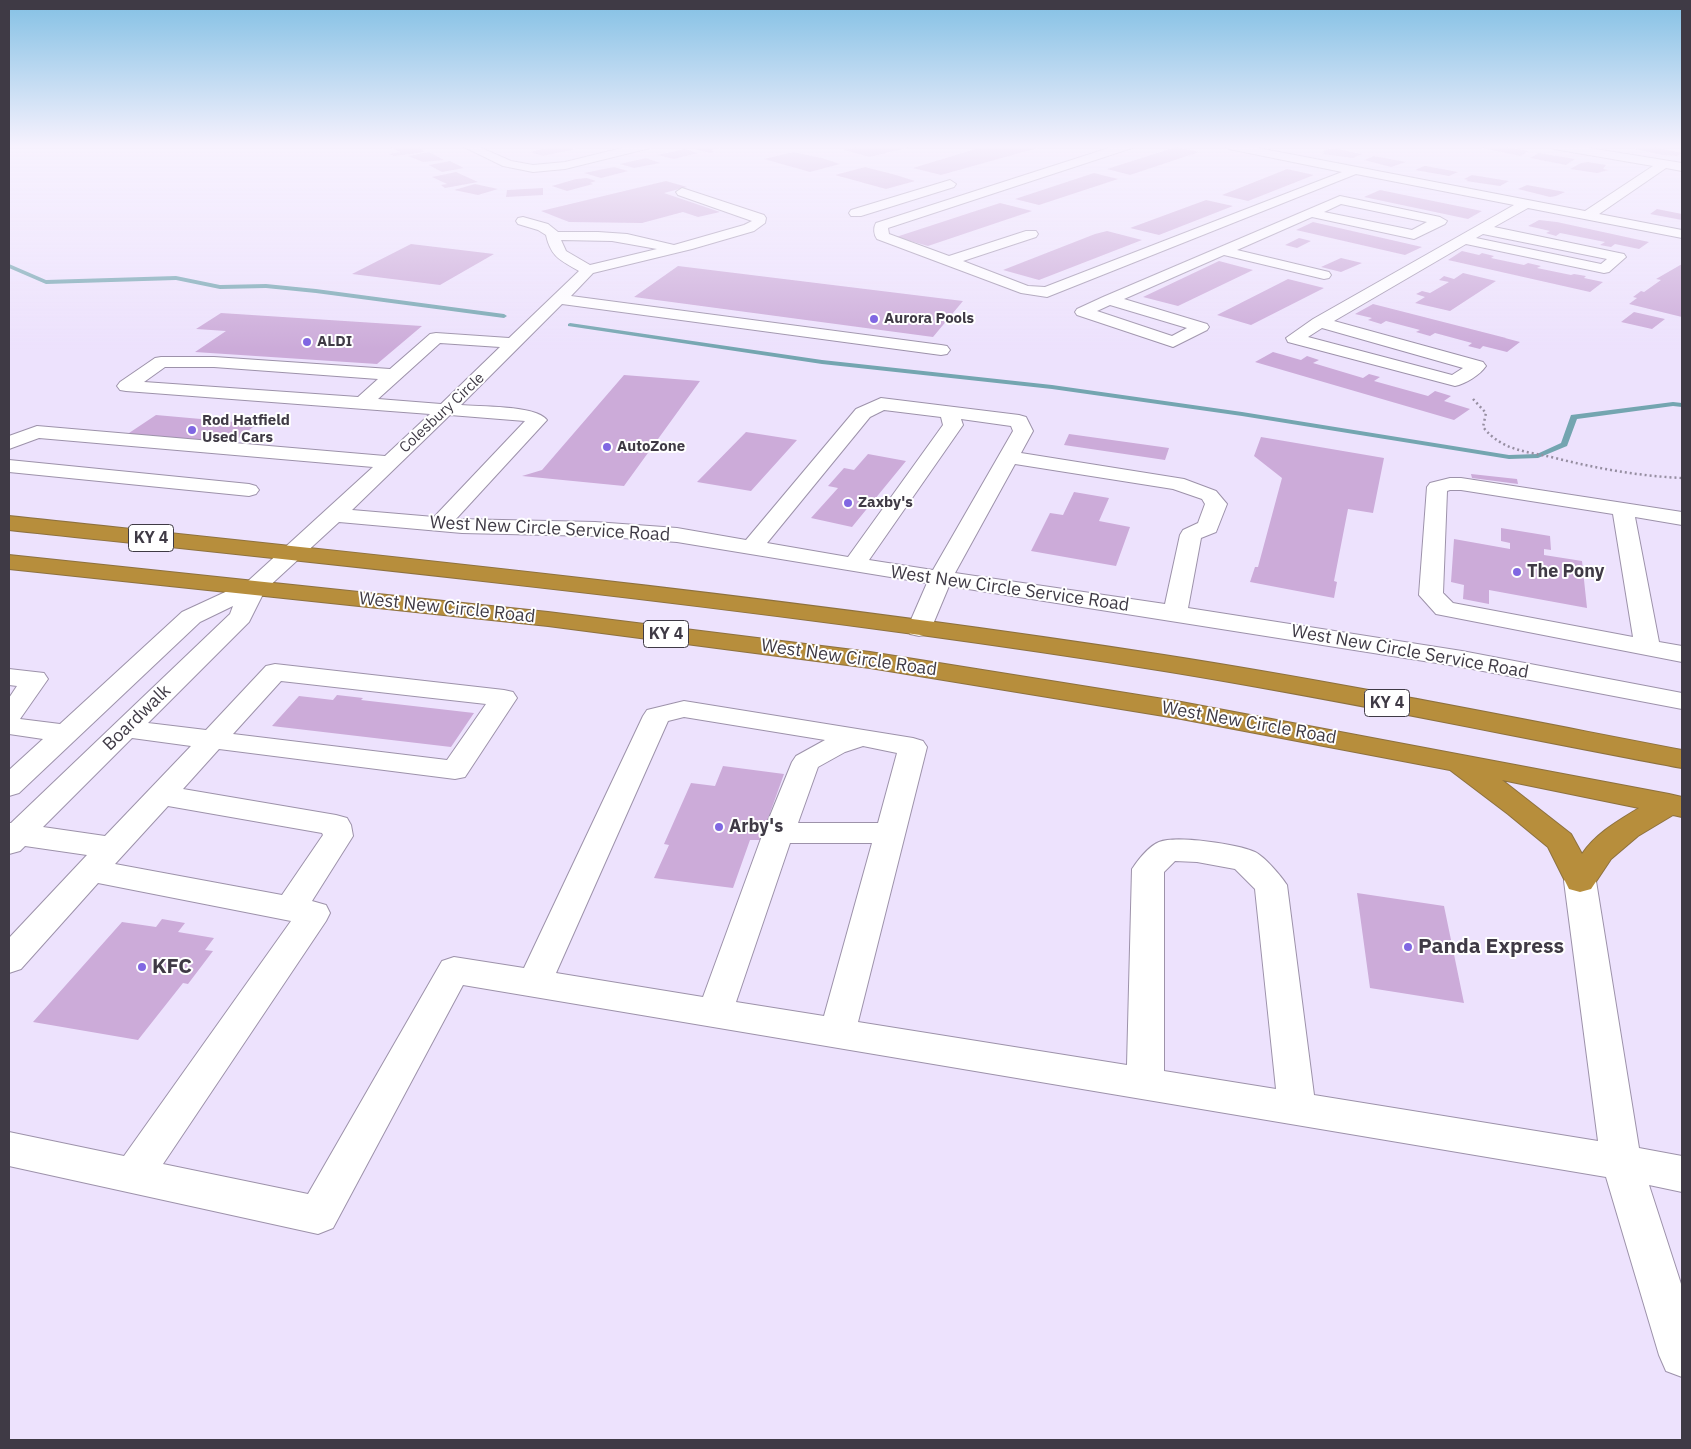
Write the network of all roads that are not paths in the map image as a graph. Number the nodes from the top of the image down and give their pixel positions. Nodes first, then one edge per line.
1 (746, 214) edge
2 (918, 214) edge
3 (1245, 214) edge
4 (1309, 214) edge
5 (1313, 214) edge
6 (1405, 214) edge
7 (1508, 214) edge
8 (1575, 214) edge
9 (1591, 214) edge
10 (1587, 216) junction
11 (523, 221) dead end
12 (1481, 229) junction
13 (1031, 234) dead end
14 (1682, 234) edge
15 (553, 236) junction
16 (1463, 239) junction
17 (675, 249) junction
18 (1224, 251) junction
19 (950, 261) junction
20 (588, 270) junction
21 (1324, 275) dead end
22 (1047, 292) junction
23 (560, 299) junction
24 (1102, 304) junction
25 (1320, 322) junction
26 (515, 343) junction
27 (941, 350) dead end
28 (394, 375) junction
29 (362, 403) junction
30 (446, 410) junction
31 (949, 412) junction
32 (9, 443) edge
33 (1009, 457) junction
34 (390, 462) junction
35 (9, 466) edge
36 (250, 490) dead end
37 (1623, 509) junction
38 (334, 515) junction
39 (1682, 518) edge
40 (9, 523) edge
41 (439, 524) junction
42 (752, 547) junction
43 (294, 553) junction
44 (9, 562) edge
45 (854, 565) junction
46 (940, 579) junction
47 (255, 587) junction
48 (1175, 613) junction
49 (919, 629) junction
50 (1647, 648) junction
51 (1682, 654) edge
52 (9, 677) edge
53 (1682, 701) edge
54 (9, 714) edge
55 (9, 726) edge
56 (126, 729) junction
57 (65, 733) junction
58 (861, 737) junction
59 (212, 740) junction
60 (1682, 759) edge
61 (1454, 761) junction
62 (9, 786) edge
63 (162, 795) junction
64 (1676, 805) edge
65 (778, 833) junction
66 (890, 833) junction
67 (12, 837) edge
68 (101, 860) junction
69 (1580, 881) junction
70 (290, 908) junction
71 (9, 960) edge
72 (534, 983) junction
73 (715, 1013) junction
74 (837, 1033) junction
75 (1145, 1084) junction
76 (1297, 1109) junction
77 (9, 1149) edge
78 (1621, 1162) junction
79 (1682, 1174) edge
80 (133, 1175) junction
81 (1682, 1355) edge

1 - 17 street
2 - 19 street
3 - 22 street
4 - 18 street
5 - 6 street
7 - 12 street
8 - 10 street
9 - 10 street
10 - 14 street
11 - 15 street
12 - 16 street
12 - 16 street
13 - 19 street
15 - 17 street
15 - 20 street
16 - 25 street
17 - 20 street
18 - 21 street
18 - 24 street
19 - 22 street
20 - 23 street, Colesbury Circle
22 - 24 street
23 - 26 street, Colesbury Circle
23 - 27 street
24 - 24 street
25 - 25 street
26 - 28 street
26 - 30 street, Colesbury Circle
28 - 29 street
28 - 29 street
29 - 30 street
30 - 34 street, Colesbury Circle
30 - 41 street
31 - 33 street
31 - 42 street
31 - 45 street
32 - 34 street
33 - 46 street
33 - 48 street
34 - 38 street, Colesbury Circle
35 - 36 street
37 - 39 street
37 - 50 street
37 - 50 street
38 - 41 street, West New Circle Service Road
38 - 43 street, Colesbury Circle
40 - 43 highway, West New Circle Road / KY 4
41 - 42 street, West New Circle Service Road
42 - 45 street, West New Circle Service Road
43 - 47 street, Boardwalk
43 - 49 highway, West New Circle Road / KY 4
44 - 47 highway, West New Circle Road / KY 4
45 - 46 street, West New Circle Service Road
46 - 48 street, West New Circle Service Road
46 - 49 street
47 - 56 street, Boardwalk
47 - 57 street, Boardwalk
47 - 61 highway, West New Circle Road / KY 4
48 - 53 street, West New Circle Service Road
49 - 60 highway, West New Circle Road / KY 4
50 - 51 street
52 - 54 street
55 - 57 street
56 - 59 street
56 - 67 street, Boardwalk
57 - 62 street, Boardwalk
58 - 65 street
58 - 66 street
58 - 72 street
59 - 59 street
59 - 63 street
61 - 64 highway, West New Circle Road / KY 4
61 - 69 highway
63 - 68 street
63 - 70 street
64 - 69 highway
65 - 66 street
65 - 73 street
66 - 74 street
67 - 68 street
68 - 70 street
68 - 71 street
69 - 78 street
70 - 80 street
72 - 73 street
72 - 80 street
73 - 74 street
74 - 75 street
75 - 76 street
75 - 76 street
76 - 78 street
77 - 80 street
78 - 79 street
78 - 81 street

